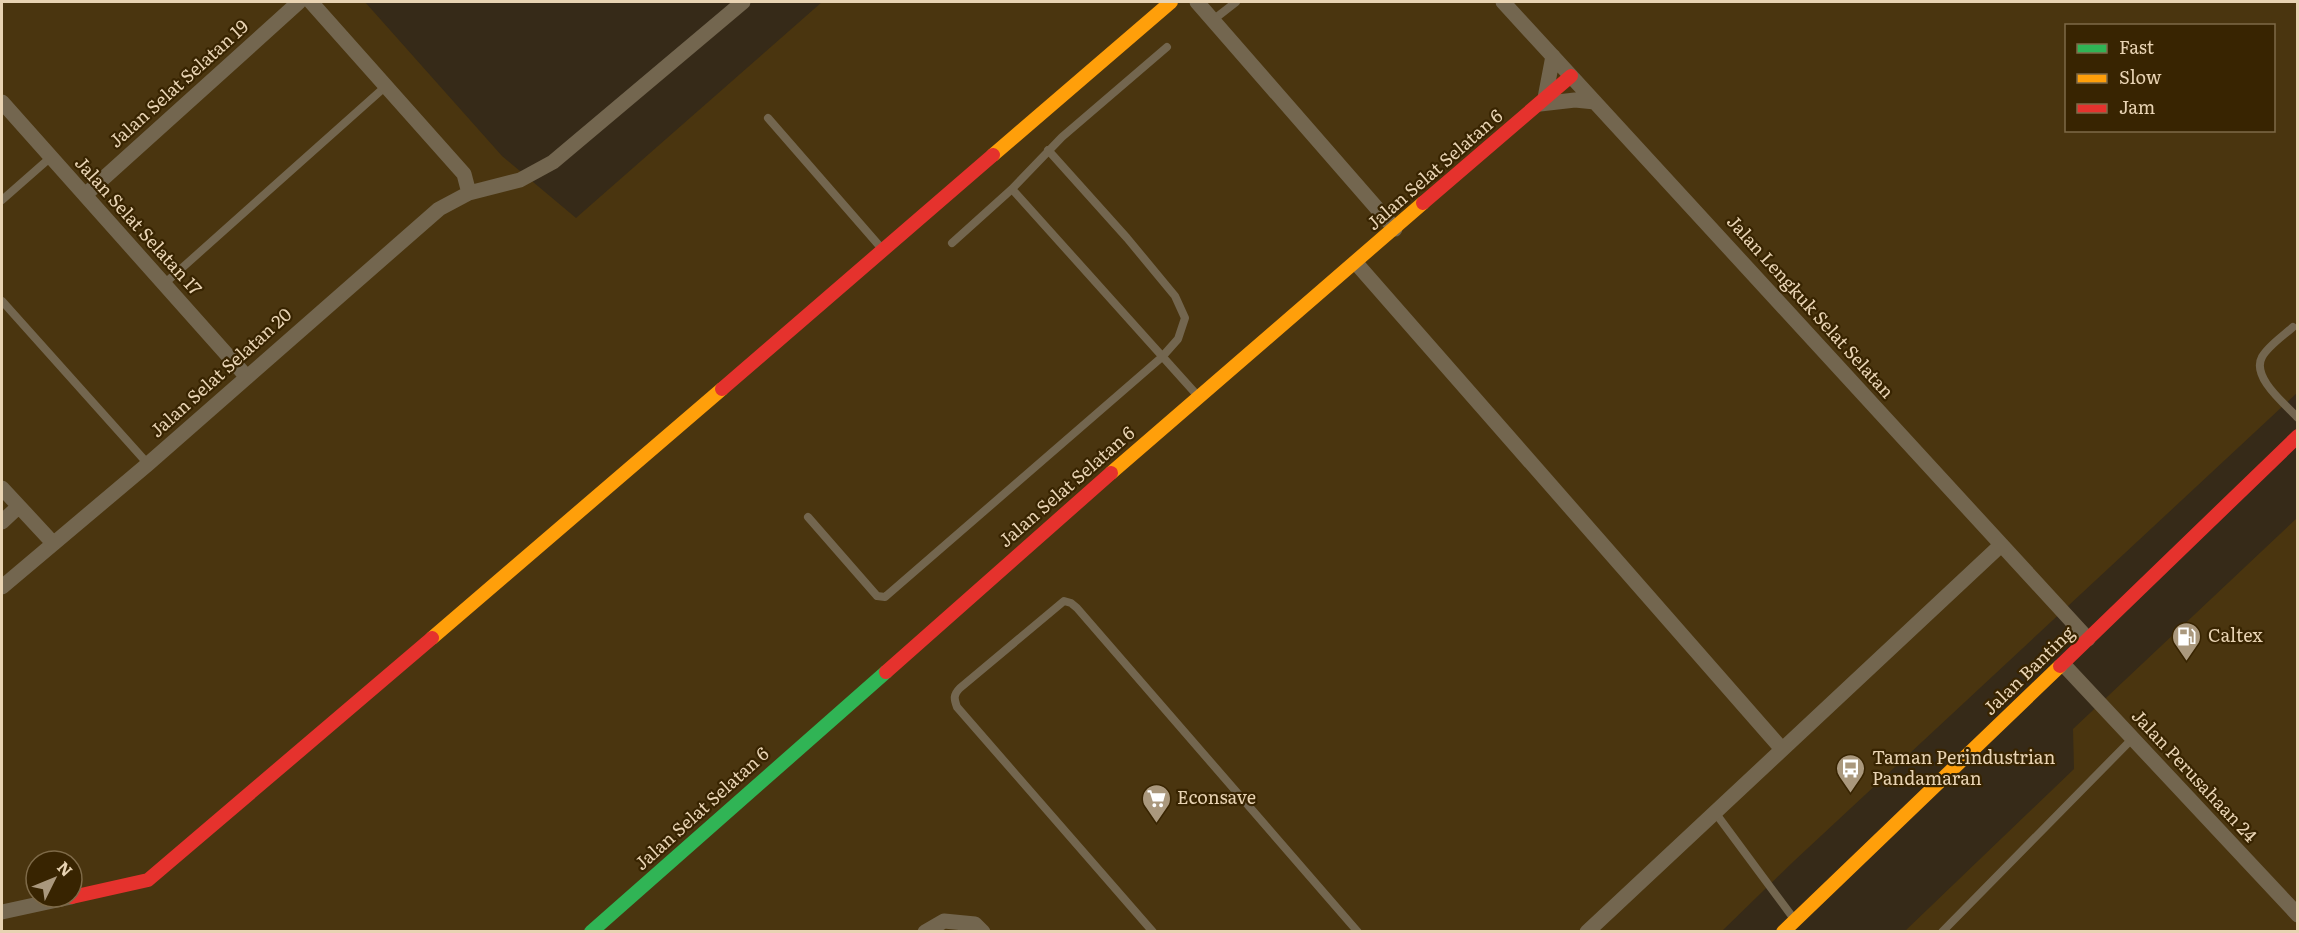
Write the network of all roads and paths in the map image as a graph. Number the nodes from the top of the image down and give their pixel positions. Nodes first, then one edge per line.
1 (299, 2) edge
2 (311, 2) edge
3 (742, 2) edge
4 (1171, 2) edge
5 (1197, 2) edge
6 (1236, 2) edge
7 (1503, 2) edge
8 (1213, 20) junction
9 (1167, 47) dead end
10 (1552, 56) junction
11 (1572, 76) junction
12 (386, 86) junction
13 (1542, 101) junction
14 (2, 102) edge
15 (1595, 102) junction
16 (768, 118) dead end
17 (1048, 150) junction
18 (51, 157) junction
19 (1012, 189) junction
20 (470, 193) junction
21 (85, 195) junction
22 (2, 200) edge
23 (1395, 229) junction
24 (952, 243) dead end
25 (884, 250) junction
26 (1356, 263) junction
27 (164, 284) junction
28 (2, 301) edge
29 (2293, 327) dead end
30 (1162, 357) junction
31 (246, 376) junction
32 (1198, 396) junction
33 (2298, 418) edge
34 (2298, 436) edge
35 (148, 464) junction
36 (2, 488) edge
37 (18, 507) junction
38 (808, 517) dead end
39 (2, 522) edge
40 (52, 543) junction
41 (2001, 545) junction
42 (2, 587) edge
43 (2088, 639) junction
44 (2063, 664) junction
45 (2132, 739) junction
46 (1781, 748) junction
47 (1714, 811) junction
48 (84, 894) edge
49 (24, 907) edge
50 (2, 912) edge
51 (2298, 915) edge
52 (1795, 920) junction
53 (591, 932) edge
54 (925, 932) edge
55 (983, 932) edge
56 (1153, 932) edge
57 (1358, 932) edge
58 (1587, 932) edge
59 (1783, 932) edge
60 (1942, 932) edge

1 - 21 street, Jalan Selat Selatan 19
2 - 12 street
3 - 20 street
4 - 25 street
5 - 8 street
6 - 8 lane
7 - 10 street, Jalan Lengkuk Selat Selatan
8 - 23 street
9 - 17 lane
10 - 11 street, Jalan Lengkuk Selat Selatan
10 - 13 street
11 - 13 street, Jalan Selat Selatan 6
11 - 15 street, Jalan Lengkuk Selat Selatan
12 - 20 street
12 - 27 lane
13 - 15 street
13 - 23 street, Jalan Selat Selatan 6
14 - 18 street, Jalan Selat Selatan 17
15 - 41 street, Jalan Lengkuk Selat Selatan
16 - 25 lane
17 - 19 lane
17 - 30 lane
18 - 21 street, Jalan Selat Selatan 17
18 - 22 lane
19 - 24 lane
19 - 30 lane
20 - 31 street, Jalan Selat Selatan 20
21 - 27 street, Jalan Selat Selatan 17
23 - 26 street, Jalan Selat Selatan 6
25 - 48 street
26 - 32 street, Jalan Selat Selatan 6
26 - 46 street
27 - 31 street, Jalan Selat Selatan 17
28 - 35 lane
29 - 33 lane
30 - 32 lane
30 - 38 lane
31 - 35 street, Jalan Selat Selatan 20
32 - 53 street, Jalan Selat Selatan 6
34 - 43 street, Jalan Banting
35 - 40 street, Jalan Selat Selatan 20
36 - 37 street
37 - 39 street
37 - 40 street
40 - 42 street, Jalan Selat Selatan 20
41 - 43 street, Jalan Lengkuk Selat Selatan
41 - 46 street
43 - 44 street, Jalan Banting
44 - 45 street, Jalan Perusahaan 24
44 - 52 street, Jalan Banting
45 - 51 street, Jalan Perusahaan 24
45 - 60 lane
46 - 47 street
47 - 52 lane
47 - 58 street
49 - 50 street
52 - 59 street, Jalan Banting
54 - 55 street
56 - 57 lane

